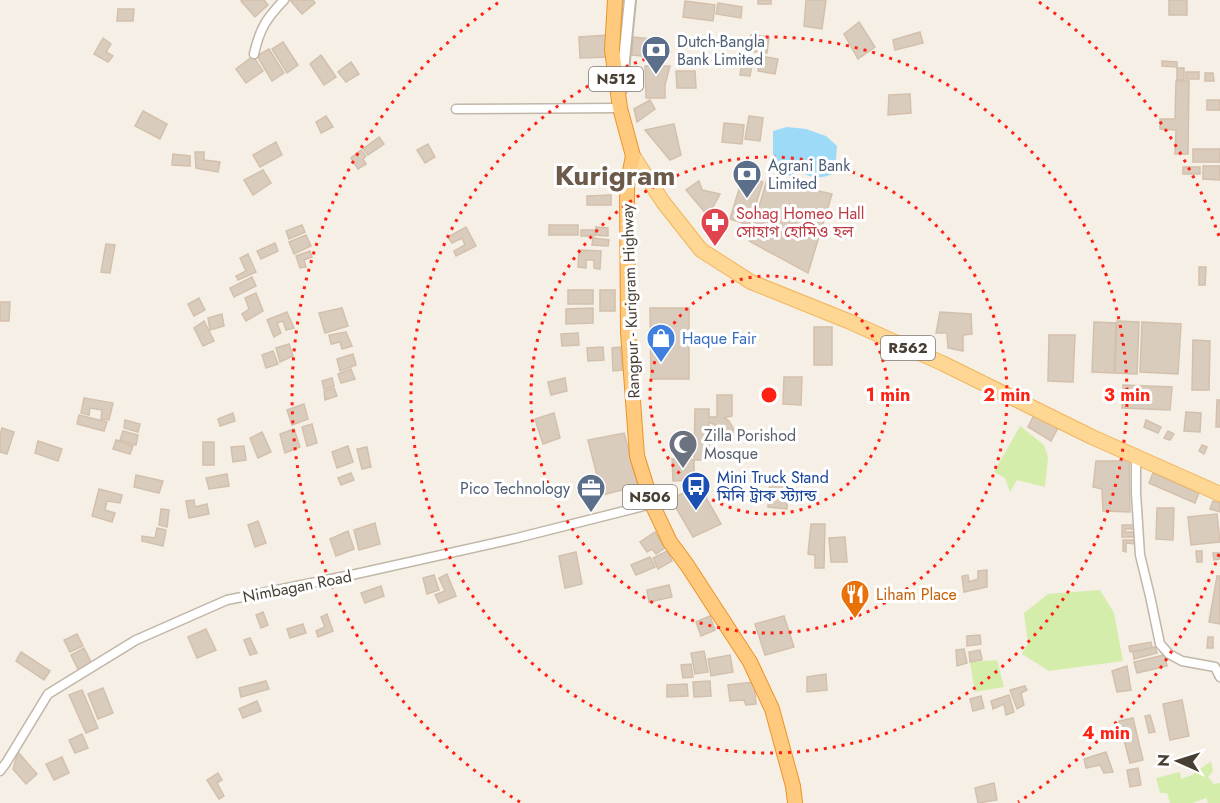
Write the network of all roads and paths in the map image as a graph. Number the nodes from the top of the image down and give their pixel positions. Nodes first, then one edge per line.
1 (284, 0) edge
2 (615, 0) edge
3 (630, 0) edge
4 (254, 54) dead end
5 (620, 108) junction
6 (456, 109) dead end
7 (633, 156) junction
8 (1136, 457) junction
9 (1220, 494) edge
10 (652, 504) junction
11 (1220, 677) edge
12 (0, 771) edge
13 (795, 803) edge

1 - 4 street
2 - 5 highway, N512
3 - 5 street
5 - 6 street
5 - 7 highway, N512
7 - 8 main road, R562
7 - 10 highway, Rangpur - Kurigram Highway / N506
8 - 9 main road, R562
8 - 11 street
10 - 12 street, Nimbagan Road
10 - 13 highway, Rangpur - Kurigram Highway / N506

